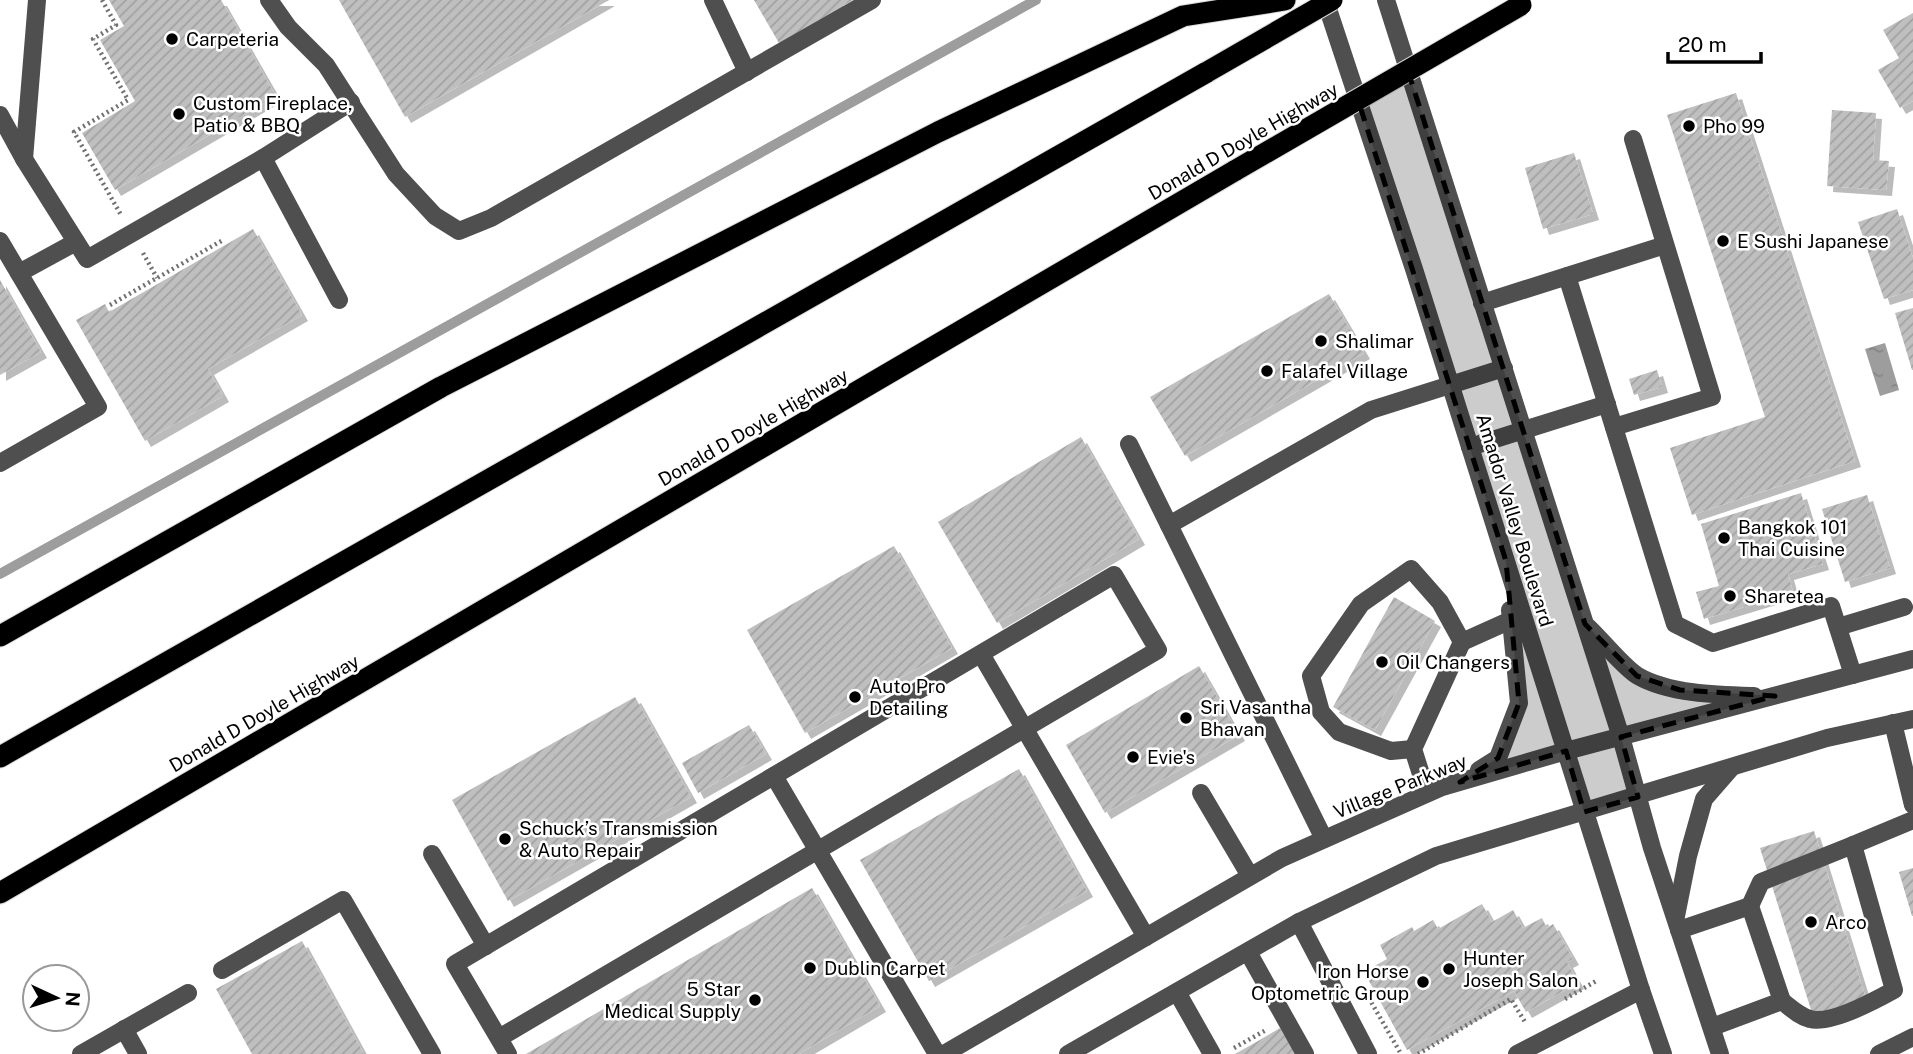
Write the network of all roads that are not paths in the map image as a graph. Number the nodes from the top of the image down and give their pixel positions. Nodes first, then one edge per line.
1 (37, 0) edge
2 (269, 0) edge
3 (713, 0) edge
4 (872, 0) edge
5 (1285, 0) edge
6 (1325, 0) edge
7 (1332, 0) edge
8 (1386, 0) edge
9 (1525, 2) edge
10 (747, 72) junction
11 (351, 102) junction
12 (0, 116) edge
13 (1633, 139) dead end
14 (263, 158) junction
15 (24, 159) junction
16 (0, 241) edge
17 (76, 242) junction
18 (1665, 245) junction
19 (19, 273) junction
20 (1567, 276) junction
21 (339, 300) dead end
22 (1482, 303) junction
23 (1504, 368) junction
24 (1451, 385) junction
25 (1607, 404) junction
26 (1614, 427) junction
27 (1523, 430) junction
28 (1129, 444) dead end
29 (1470, 447) junction
30 (0, 463) edge
31 (1169, 525) junction
32 (1506, 561) junction
33 (1904, 607) dead end
34 (1511, 620) junction
35 (1585, 624) junction
36 (1838, 627) junction
37 (0, 636) edge
38 (1462, 642) junction
39 (981, 654) junction
40 (1913, 659) edge
41 (1853, 675) junction
42 (1775, 696) junction
43 (1913, 719) edge
44 (1893, 723) junction
45 (1024, 729) junction
46 (1621, 737) junction
47 (1413, 749) junction
48 (1566, 751) junction
49 (0, 757) edge
50 (1732, 768) junction
51 (774, 776) junction
52 (1460, 782) junction
53 (1201, 793) dead end
54 (1427, 793) junction
55 (1638, 797) junction
56 (1913, 805) edge
57 (1584, 812) junction
58 (1913, 820) edge
59 (1324, 839) junction
60 (1853, 845) junction
61 (818, 850) junction
62 (432, 854) dead end
63 (1250, 876) junction
64 (0, 893) edge
65 (1750, 906) junction
66 (1299, 922) junction
67 (1677, 924) junction
68 (1146, 937) junction
69 (486, 946) junction
70 (1248, 952) junction
71 (222, 970) dead end
72 (1640, 990) junction
73 (1177, 992) junction
74 (188, 993) dead end
75 (1782, 1001) junction
76 (1712, 1027) junction
77 (124, 1029) junction
78 (1913, 1037) edge
79 (499, 1038) junction
80 (1220, 1053) edge
81 (81, 1054) edge
82 (138, 1054) edge
83 (432, 1054) edge
84 (508, 1054) edge
85 (937, 1054) edge
86 (944, 1054) edge
87 (1068, 1054) edge
88 (1305, 1054) edge
89 (1368, 1054) edge
90 (1517, 1054) edge
91 (1663, 1054) edge
92 (1720, 1054) edge
93 (1879, 1054) edge

1 - 15 street
2 - 11 street
3 - 10 street
4 - 10 street
5 - 37 highway
6 - 24 street, Amador Valley Boulevard
7 - 49 highway, bridge
8 - 22 street, Amador Valley Boulevard
9 - 64 highway, Donald D Doyle Highway, bridge
10 - 11 street
11 - 14 street
12 - 15 street
13 - 18 street
14 - 17 street
14 - 21 street
15 - 17 street
16 - 19 street
17 - 19 street
18 - 20 street
18 - 26 street
19 - 30 street
20 - 22 street
20 - 25 street
22 - 23 street, Amador Valley Boulevard
23 - 24 street
23 - 27 street, Amador Valley Boulevard
24 - 29 street, Amador Valley Boulevard
24 - 31 street
25 - 26 street
25 - 27 street
26 - 36 street
27 - 29 street
27 - 35 street, Amador Valley Boulevard
28 - 31 street
29 - 32 street, Amador Valley Boulevard
31 - 59 street
32 - 34 street
32 - 48 street, Amador Valley Boulevard
33 - 36 street
34 - 38 street
34 - 52 street
35 - 42 street
35 - 46 street, Amador Valley Boulevard
36 - 41 street
38 - 47 street
38 - 47 street
39 - 45 street
39 - 45 street
39 - 51 street
40 - 41 street, Village Parkway
41 - 42 street, Village Parkway
42 - 46 street, Village Parkway
43 - 44 street
44 - 50 street
44 - 56 street
45 - 61 street
45 - 68 street
46 - 48 street, Village Parkway
46 - 55 street, Amador Valley Boulevard
47 - 54 street
48 - 52 street, Village Parkway
48 - 57 street, Amador Valley Boulevard
50 - 55 street
50 - 67 street
51 - 61 street
51 - 69 street
52 - 54 street, Village Parkway
53 - 63 street
54 - 59 street, Village Parkway
55 - 57 street
55 - 67 street, Amador Valley Boulevard
57 - 66 street
57 - 72 street, Amador Valley Boulevard
58 - 60 street
59 - 63 street, Village Parkway
60 - 65 street
60 - 75 street
61 - 79 street
61 - 85 street
62 - 69 street
63 - 68 street, Village Parkway
65 - 67 street
65 - 75 street
66 - 70 street
66 - 89 street
67 - 76 street, Amador Valley Boulevard
68 - 86 street, Village Parkway
69 - 79 street
70 - 73 street
70 - 88 street
71 - 83 street
72 - 90 street
72 - 91 street, Amador Valley Boulevard
73 - 80 street
73 - 87 street
74 - 77 street
75 - 76 street
76 - 92 street, Amador Valley Boulevard
77 - 81 street
77 - 82 street
78 - 93 street
79 - 84 street

